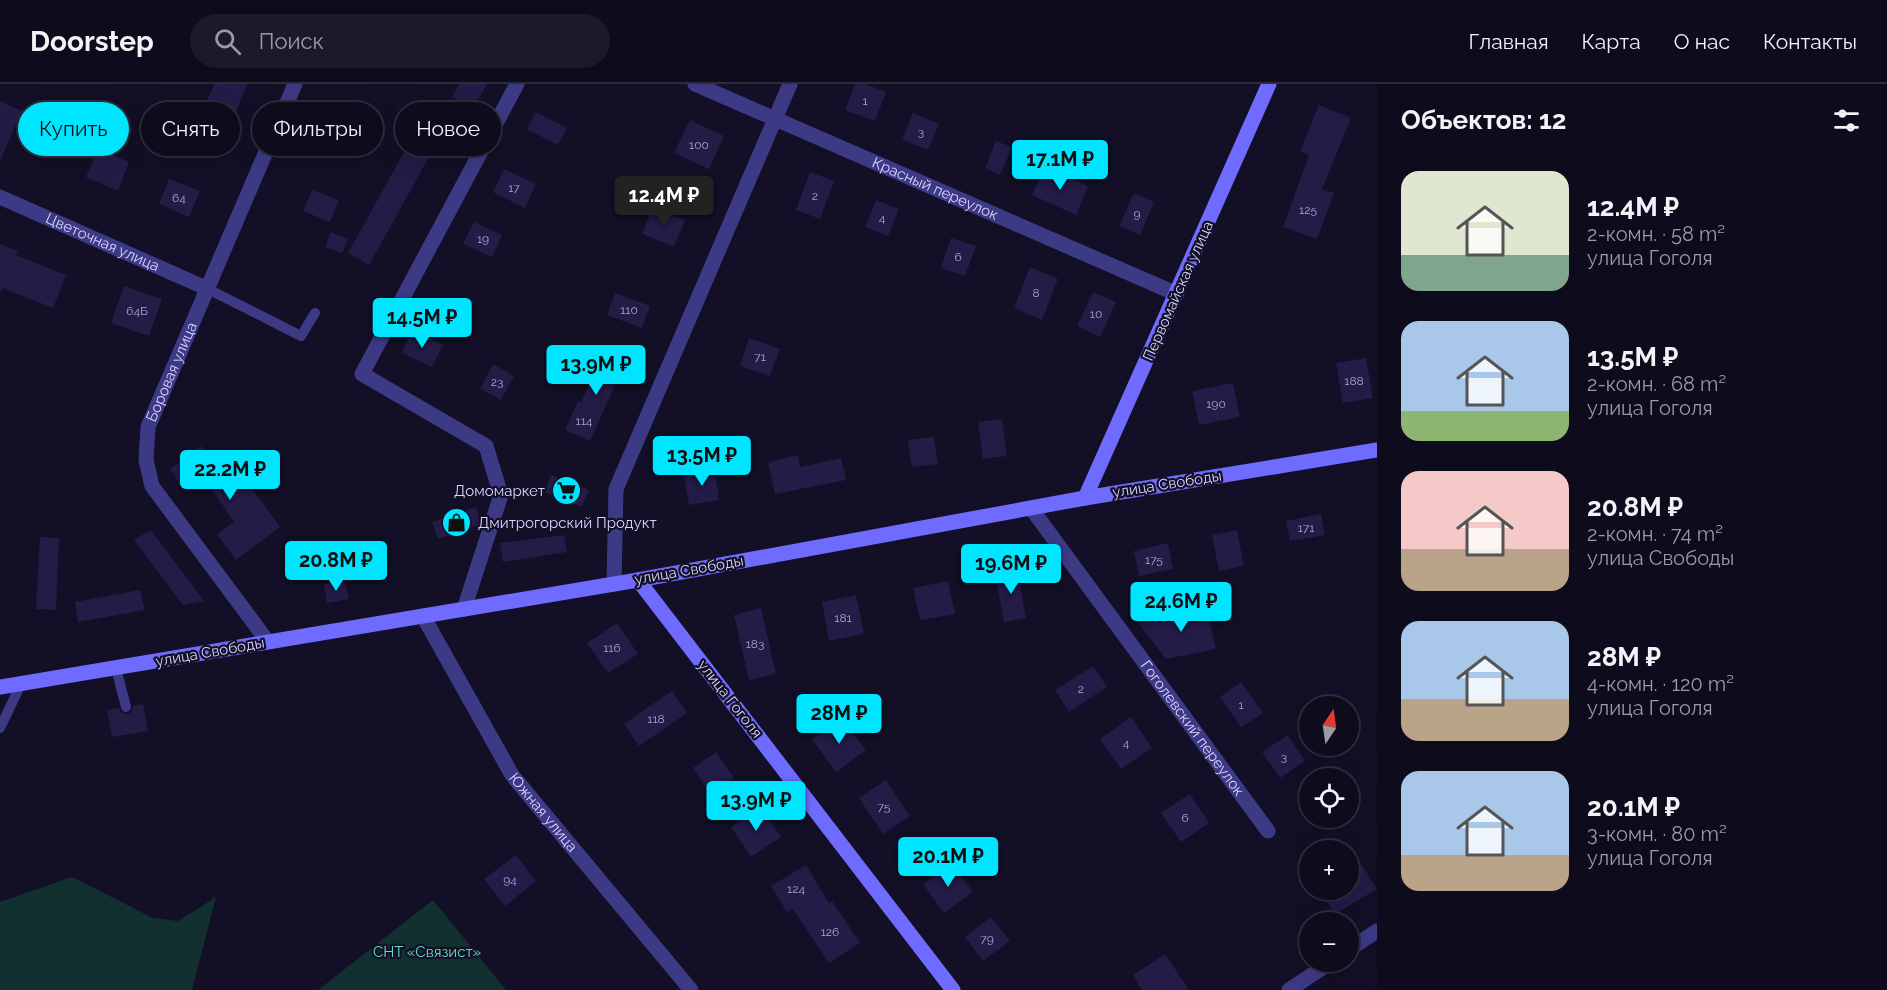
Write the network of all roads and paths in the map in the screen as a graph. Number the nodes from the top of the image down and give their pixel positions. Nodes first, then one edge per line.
1 (295, 84) edge
2 (517, 84) edge
3 (695, 84) edge
4 (790, 84) edge
5 (1269, 84) edge
6 (774, 121) junction
7 (0, 197) edge
8 (206, 288) junction
9 (1177, 294) junction
10 (315, 313) dead end
11 (1377, 450) edge
12 (1085, 498) junction
13 (1031, 508) junction
14 (638, 580) junction
15 (614, 584) junction
16 (464, 609) junction
17 (423, 616) junction
18 (268, 642) junction
19 (116, 668) junction
20 (21, 684) junction
21 (0, 687) edge
22 (126, 707) dead end
23 (0, 728) edge
24 (1268, 831) dead end
25 (1377, 931) edge
26 (1359, 943) edge
27 (1316, 972) edge
28 (691, 990) edge
29 (953, 990) edge
30 (1289, 990) edge

1 - 8 street, Боровая улица
2 - 16 street
3 - 6 street, Красный переулок
4 - 6 street
5 - 9 main road, Первомайская улица
6 - 9 street, Красный переулок
6 - 15 street
7 - 8 street, Цветочная улица
8 - 10 lane
8 - 18 street, Боровая улица
9 - 12 main road, Первомайская улица
11 - 12 main road, улица Свободы
12 - 13 main road, улица Свободы
13 - 14 main road, улица Свободы
13 - 24 street, Гоголевский переулок
14 - 15 main road, улица Свободы
14 - 29 main road, улица Гоголя
15 - 16 main road, улица Свободы
16 - 17 main road, улица Свободы
17 - 18 main road, улица Свободы
17 - 28 street, Южная улица
18 - 19 main road, улица Свободы
19 - 20 main road, улица Свободы
19 - 22 lane
20 - 21 main road, улица Свободы
20 - 23 lane
25 - 26 street
27 - 30 street

